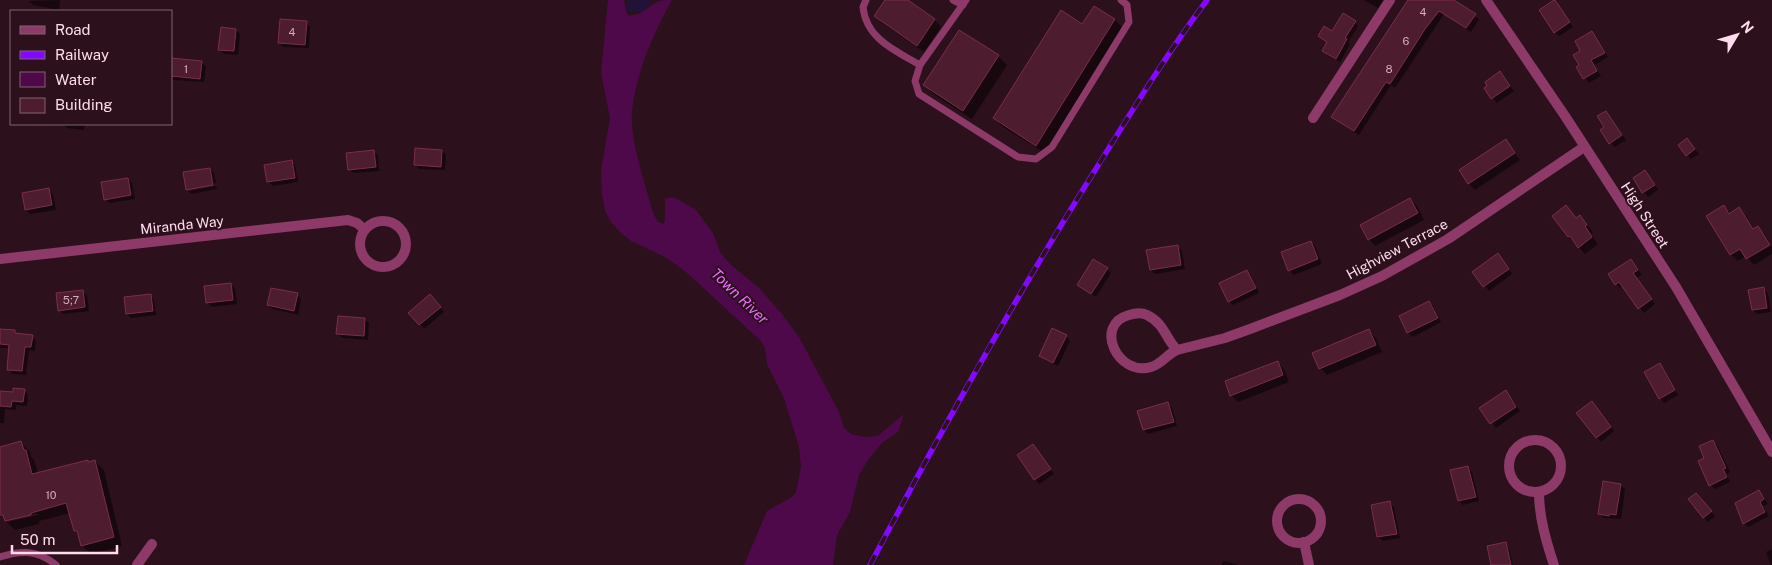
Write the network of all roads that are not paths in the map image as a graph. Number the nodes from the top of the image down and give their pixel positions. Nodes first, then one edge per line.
1 (866, 0) edge
2 (953, 0) edge
3 (1121, 0) edge
4 (1390, 0) edge
5 (1486, 0) edge
6 (965, 2) edge
7 (920, 65) junction
8 (1313, 118) dead end
9 (1584, 147) junction
10 (364, 230) junction
11 (0, 259) edge
12 (1176, 350) junction
13 (1772, 452) edge
14 (1539, 492) junction
15 (1304, 542) junction
16 (152, 544) dead end
17 (0, 557) edge
18 (56, 565) edge
19 (137, 565) edge
20 (1308, 565) edge
21 (1554, 565) edge

1 - 7 lane
2 - 6 lane
3 - 7 lane
4 - 8 street
5 - 9 street, High Street
6 - 7 lane
9 - 12 street, Highview Terrace
9 - 13 street, High Street
10 - 10 street
10 - 11 street, Miranda Way
12 - 12 street, Highview Terrace
14 - 14 street
14 - 21 street
15 - 15 street
15 - 20 street
16 - 19 street
17 - 18 lane

